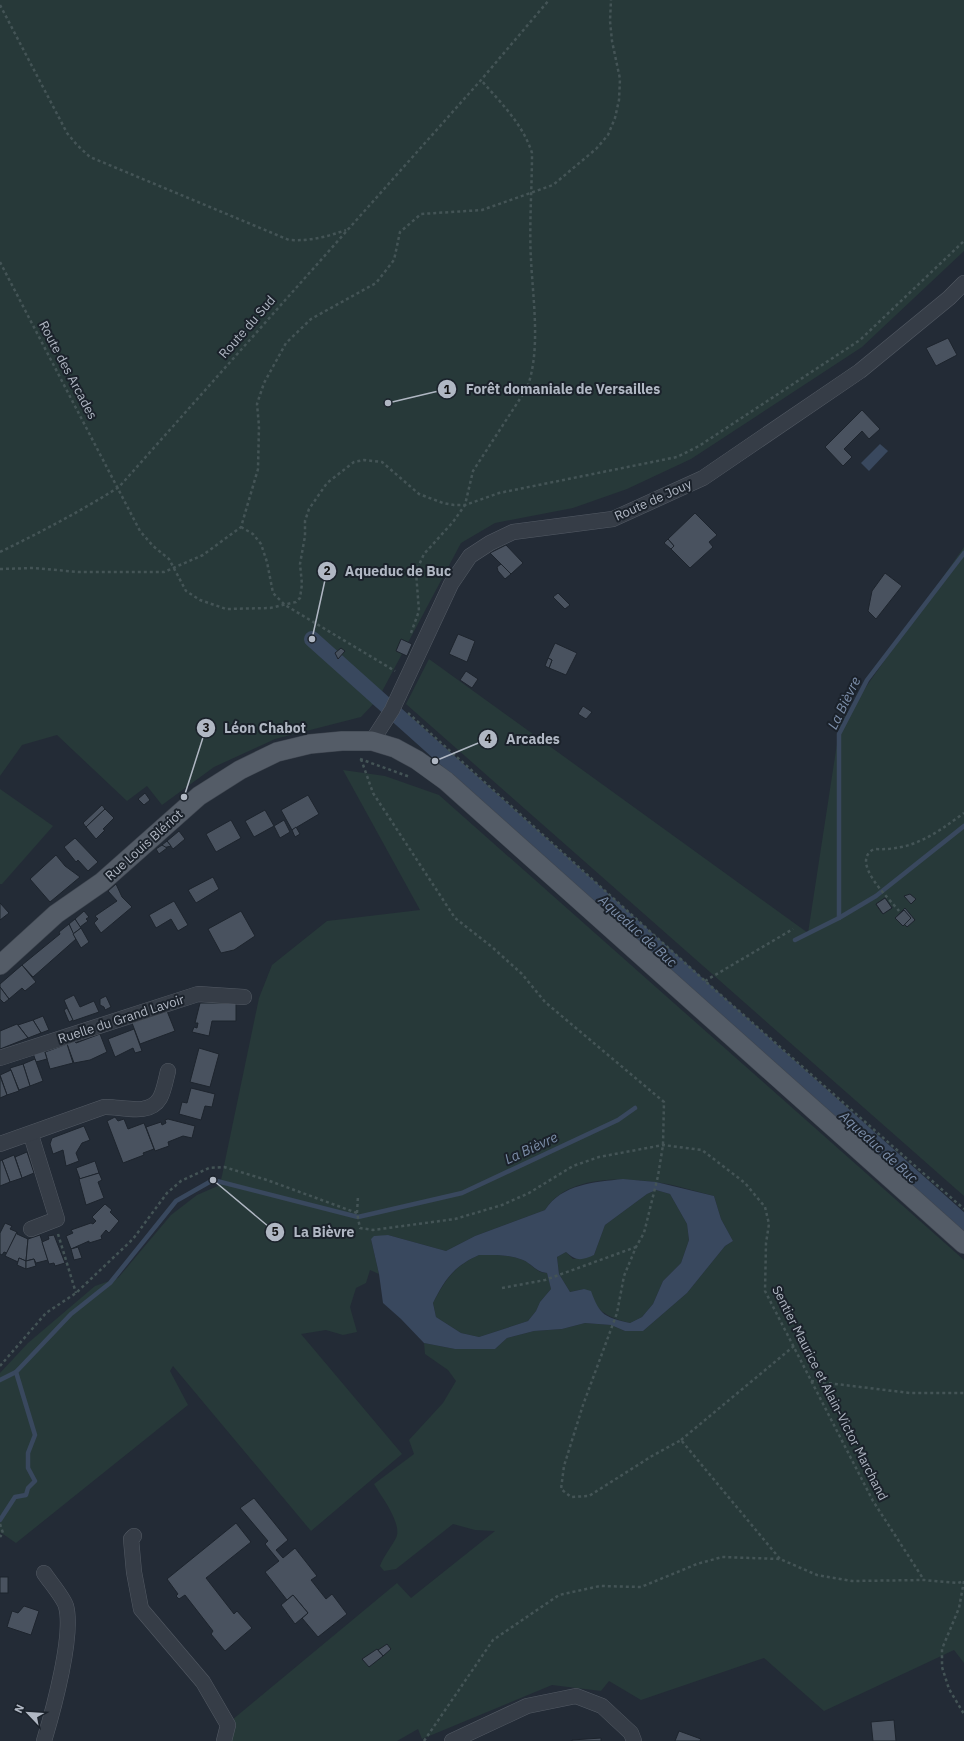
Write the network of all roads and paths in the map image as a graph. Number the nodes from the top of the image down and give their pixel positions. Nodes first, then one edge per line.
1 (549, 0) edge
2 (611, 0) edge
3 (0, 5) edge
4 (480, 80) junction
5 (531, 193) junction
6 (346, 230) junction
7 (964, 241) edge
8 (0, 262) edge
9 (964, 282) edge
10 (119, 487) junction
11 (465, 505) junction
12 (242, 527) junction
13 (0, 552) edge
14 (176, 568) junction
15 (0, 569) edge
16 (285, 605) junction
17 (411, 636) dead end
18 (407, 678) junction
19 (395, 702) junction
20 (372, 741) junction
21 (354, 759) dead end
22 (361, 760) junction
23 (413, 778) dead end
24 (964, 813) edge
25 (899, 911) dead end
26 (794, 929) dead end
27 (0, 965) edge
28 (705, 981) junction
29 (244, 997) dead end
30 (0, 1058) edge
31 (168, 1071) dead end
32 (31, 1135) junction
33 (0, 1144) edge
34 (663, 1145) junction
35 (358, 1196) dead end
36 (964, 1209) edge
37 (357, 1213) junction
38 (57, 1219) junction
39 (31, 1229) dead end
40 (964, 1244) edge
41 (636, 1247) junction
42 (502, 1288) dead end
43 (76, 1293) junction
44 (794, 1346) junction
45 (0, 1366) edge
46 (812, 1381) junction
47 (964, 1393) edge
48 (681, 1440) junction
49 (1, 1525) edge
50 (134, 1536) dead end
51 (0, 1537) edge
52 (780, 1559) junction
53 (44, 1573) dead end
54 (924, 1580) junction
55 (964, 1581) edge
56 (964, 1714) edge
57 (44, 1741) edge
58 (224, 1741) edge
59 (424, 1741) edge
60 (452, 1741) edge
61 (634, 1741) edge

1 - 4 path, Route du Sud
2 - 5 path
3 - 6 path
4 - 5 path
4 - 6 path, Route du Sud
5 - 11 path
5 - 12 path
6 - 10 path, Route du Sud
7 - 11 path
8 - 10 path, Route des Arcades
9 - 18 street, Route de Jouy
10 - 13 path, Route du Sud
10 - 14 path, Route des Arcades
11 - 16 path
11 - 17 path
12 - 14 path
12 - 16 path
14 - 15 path
14 - 16 path, Route des Arcades
16 - 18 path
18 - 19 street, Route de Jouy
19 - 20 street, Route de Jouy
19 - 28 path
20 - 27 main road, Rue Louis Blériot
20 - 40 main road, Rue Louis Blériot
21 - 22 path
22 - 23 path
22 - 34 path
24 - 25 path
26 - 28 path
28 - 36 path
29 - 30 street, Ruelle du Grand Lavoir
31 - 32 street
32 - 33 street
32 - 38 street
34 - 37 path, Sentier Maurice et Alain-Victor Marchand
34 - 41 path
34 - 44 path, Sentier Maurice et Alain-Victor Marchand
35 - 37 path
37 - 43 path
38 - 39 street
38 - 43 path
41 - 42 path
41 - 48 path
43 - 45 path
44 - 46 path, Sentier Maurice et Alain-Victor Marchand
44 - 48 path
46 - 47 path
46 - 54 path, Sentier Maurice et Alain-Victor Marchand
48 - 52 path
49 - 51 path
50 - 58 street
52 - 54 path
52 - 59 path
53 - 57 street
54 - 55 path
55 - 56 path
60 - 61 street

